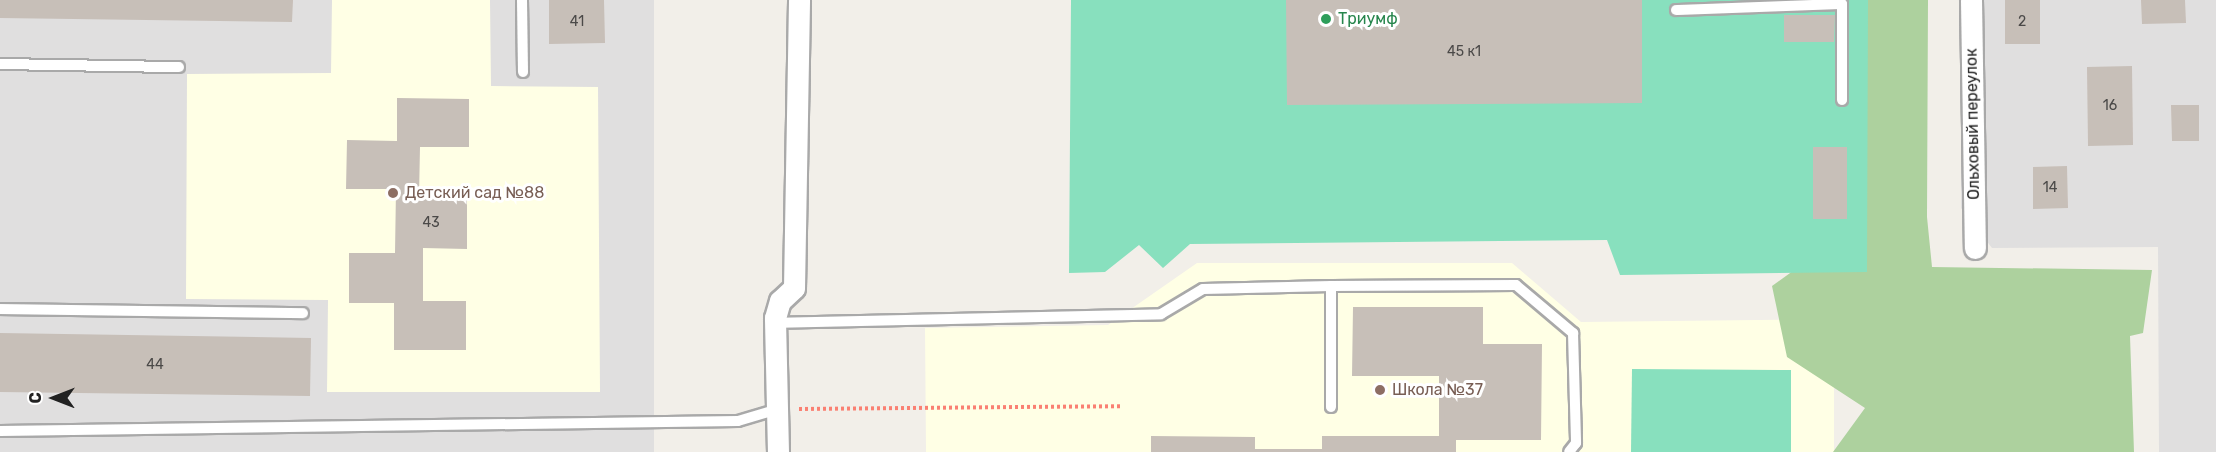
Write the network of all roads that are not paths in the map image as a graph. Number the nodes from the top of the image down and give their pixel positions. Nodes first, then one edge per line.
1 (522, 0) edge
2 (799, 0) edge
3 (1971, 0) edge
4 (1676, 10) dead end
5 (0, 64) edge
6 (179, 67) dead end
7 (523, 72) dead end
8 (1842, 100) dead end
9 (1975, 248) dead end
10 (1331, 286) junction
11 (0, 309) edge
12 (303, 313) dead end
13 (775, 323) junction
14 (1331, 407) dead end
15 (777, 409) junction
16 (0, 431) edge
17 (778, 452) edge
18 (1569, 452) edge

1 - 7 lane
2 - 13 street
3 - 9 street, Ольховый переулок
4 - 8 lane
5 - 6 lane
10 - 13 lane
10 - 14 lane
10 - 18 lane
11 - 12 lane
13 - 15 street
15 - 16 lane
15 - 17 street

